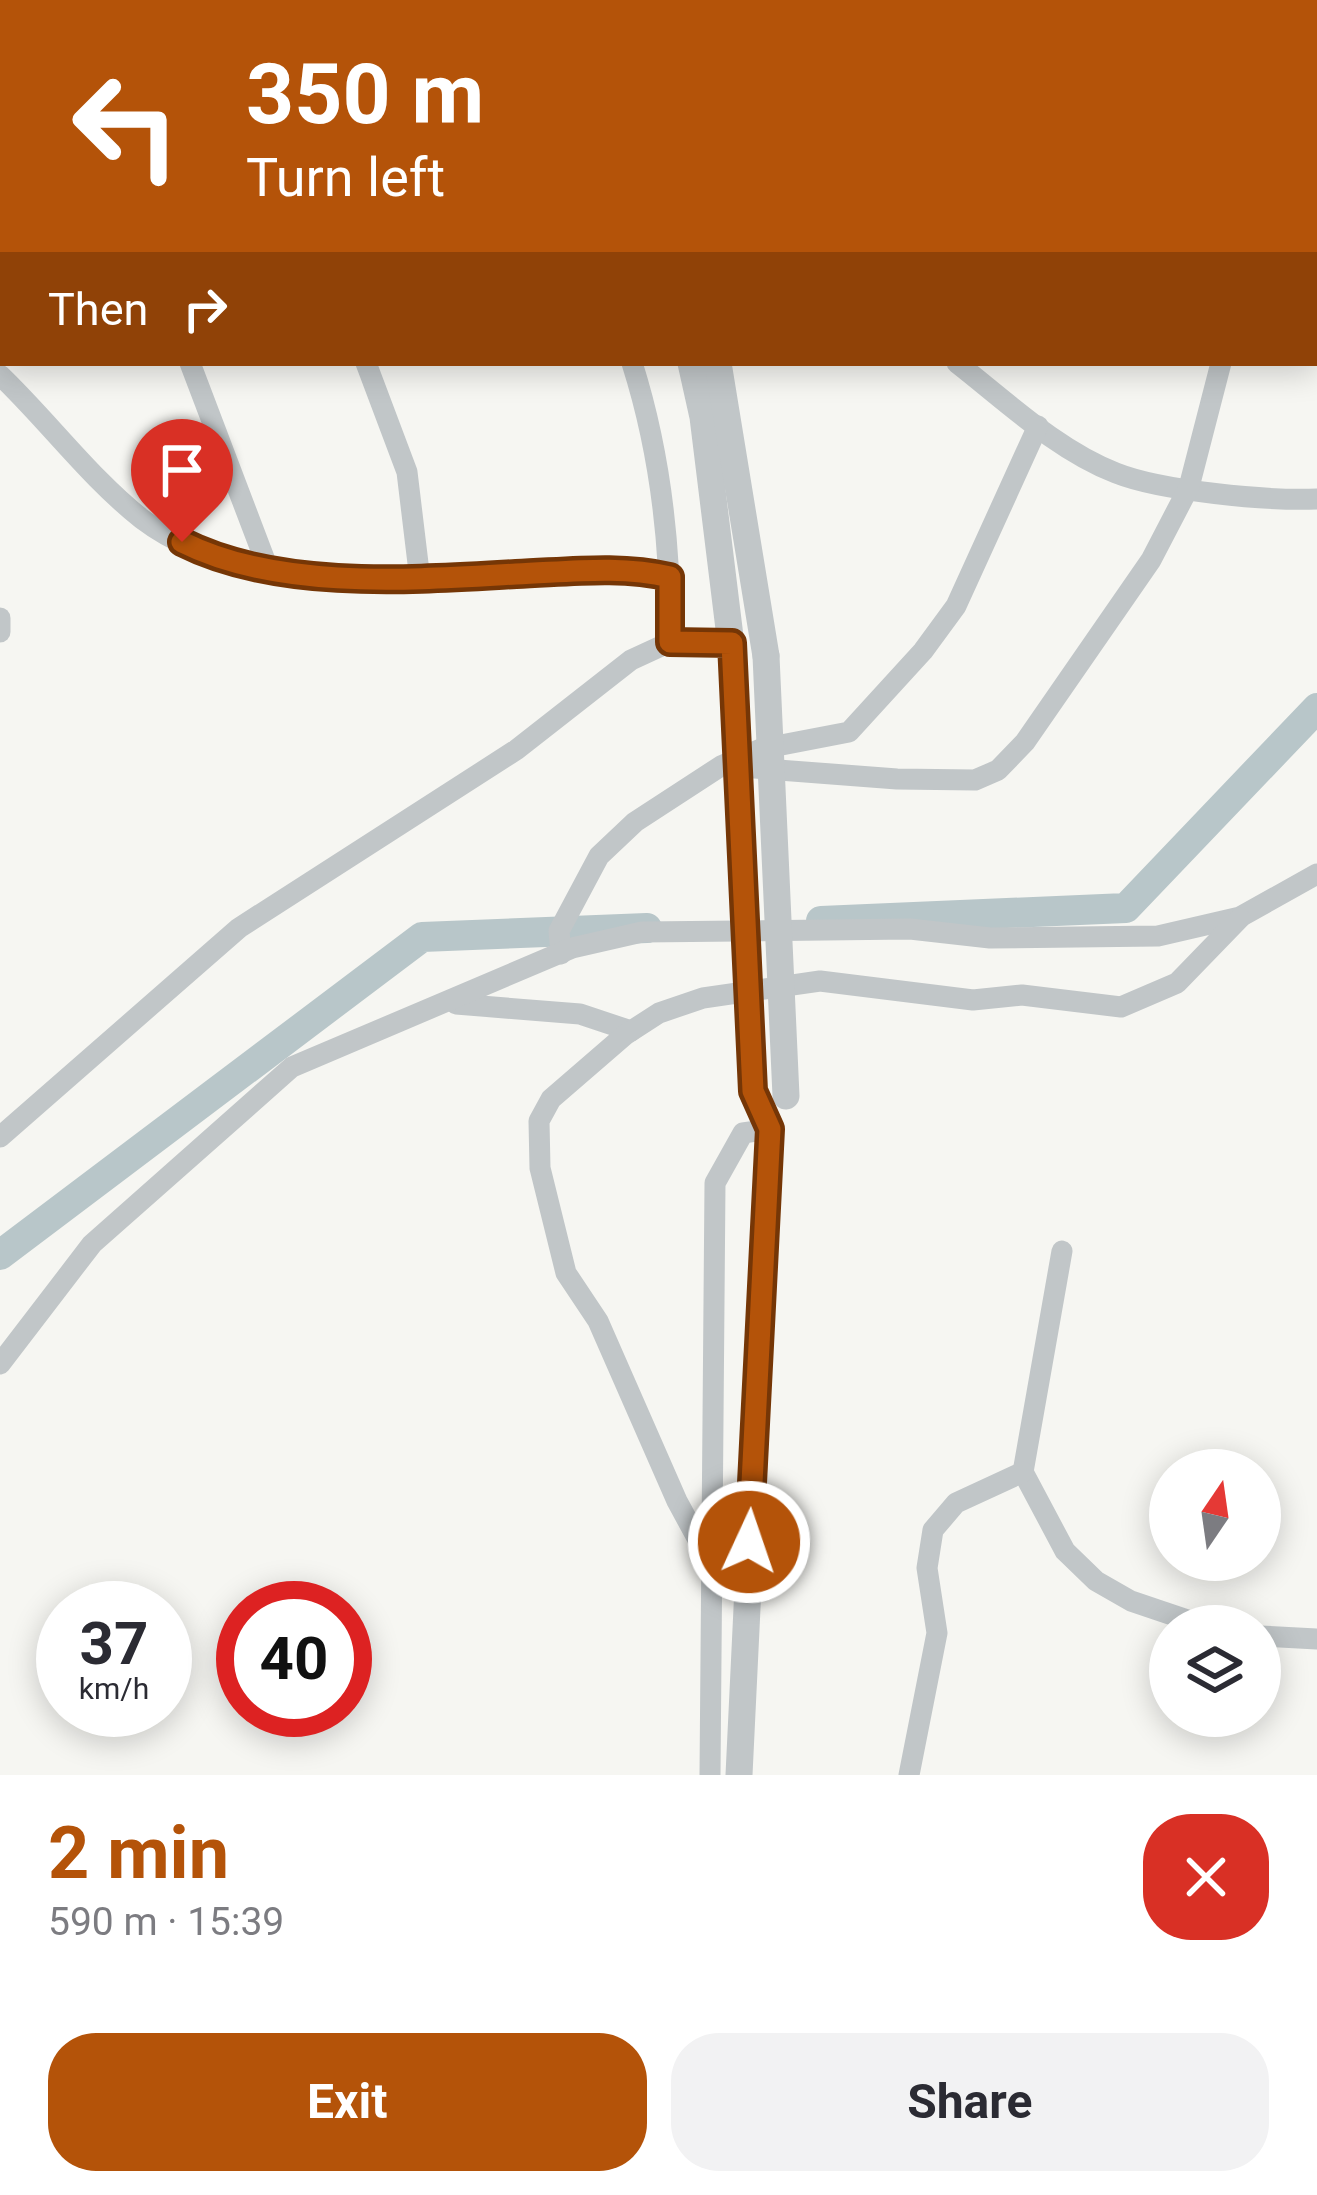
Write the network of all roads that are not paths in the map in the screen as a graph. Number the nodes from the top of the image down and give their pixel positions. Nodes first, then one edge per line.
1 (191, 366) edge
2 (367, 366) edge
3 (623, 366) edge
4 (633, 366) edge
5 (692, 366) edge
6 (718, 366) edge
7 (969, 366) edge
8 (1220, 366) edge
9 (0, 375) edge
10 (642, 397) junction
11 (1038, 426) junction
12 (1189, 487) junction
13 (1317, 500) edge
14 (269, 572) junction
15 (670, 577) junction
16 (419, 580) junction
17 (0, 618) edge
18 (0, 632) edge
19 (670, 642) junction
20 (733, 652) junction
21 (721, 766) junction
22 (1317, 874) edge
23 (1240, 917) junction
24 (561, 954) junction
25 (449, 1004) junction
26 (631, 1031) junction
27 (770, 1129) junction
28 (0, 1137) edge
29 (1062, 1251) dead end
30 (0, 1364) edge
31 (1023, 1472) junction
32 (715, 1571) junction
33 (1149, 1607) edge
34 (1281, 1637) edge
35 (1317, 1640) edge
36 (710, 1775) edge
37 (739, 1775) edge
38 (910, 1775) edge

1 - 14 street
2 - 16 street
3 - 10 street
4 - 10 street
5 - 20 street
6 - 27 street, bridge
7 - 11 street
8 - 12 street
9 - 14 street
10 - 15 street
11 - 12 street
11 - 21 street
12 - 13 street
12 - 21 street
14 - 16 street
15 - 16 street
15 - 19 street
17 - 18 street
19 - 20 street
19 - 28 street
20 - 27 street, bridge
21 - 24 street
22 - 23 street
23 - 24 street
23 - 26 street
24 - 25 street
25 - 26 street
25 - 30 street
26 - 32 street
27 - 32 street
27 - 37 street
29 - 31 street
31 - 33 street
31 - 38 street
32 - 36 street
34 - 35 street

